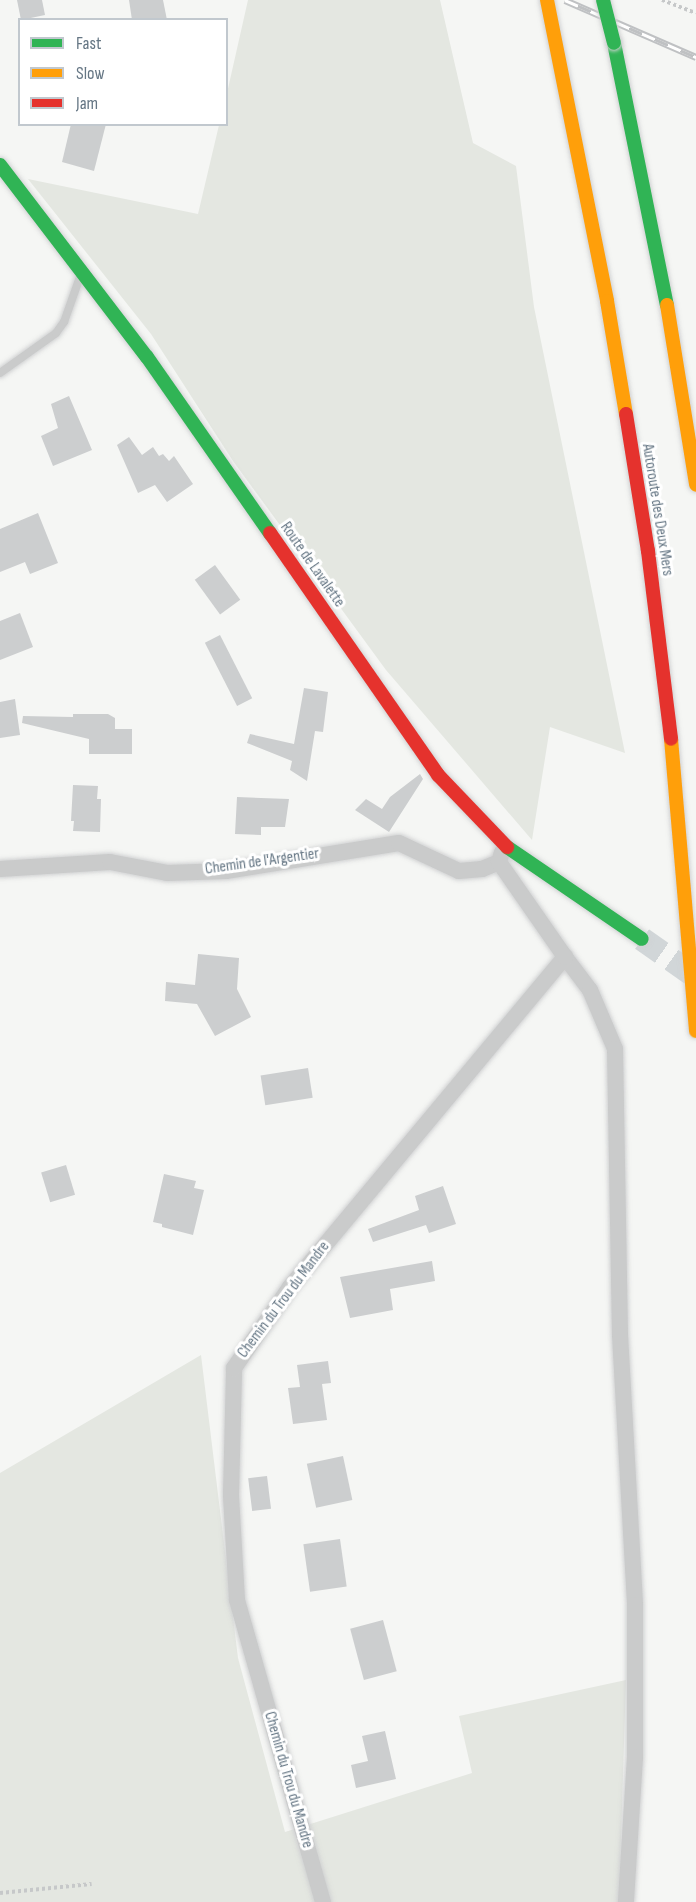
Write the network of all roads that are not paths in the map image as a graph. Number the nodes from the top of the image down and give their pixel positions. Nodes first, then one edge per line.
1 (547, 0) edge
2 (603, 0) edge
3 (0, 165) edge
4 (83, 271) junction
5 (0, 373) edge
6 (696, 485) edge
7 (503, 844) junction
8 (500, 862) junction
9 (0, 869) edge
10 (642, 939) tunnel mouth
11 (565, 957) junction
12 (696, 1031) edge
13 (323, 1902) edge
14 (626, 1902) edge

1 - 12 main road, Autoroute des Deux Mers
2 - 6 main road, bridge
3 - 4 main road, Route de Lavalette
4 - 5 lane
4 - 7 main road, Route de Lavalette
7 - 8 street
7 - 10 main road, Route de Lavalette
8 - 9 street, Chemin de l'Argentier
8 - 11 street
11 - 13 street, Chemin du Trou du Mandre
11 - 14 street

